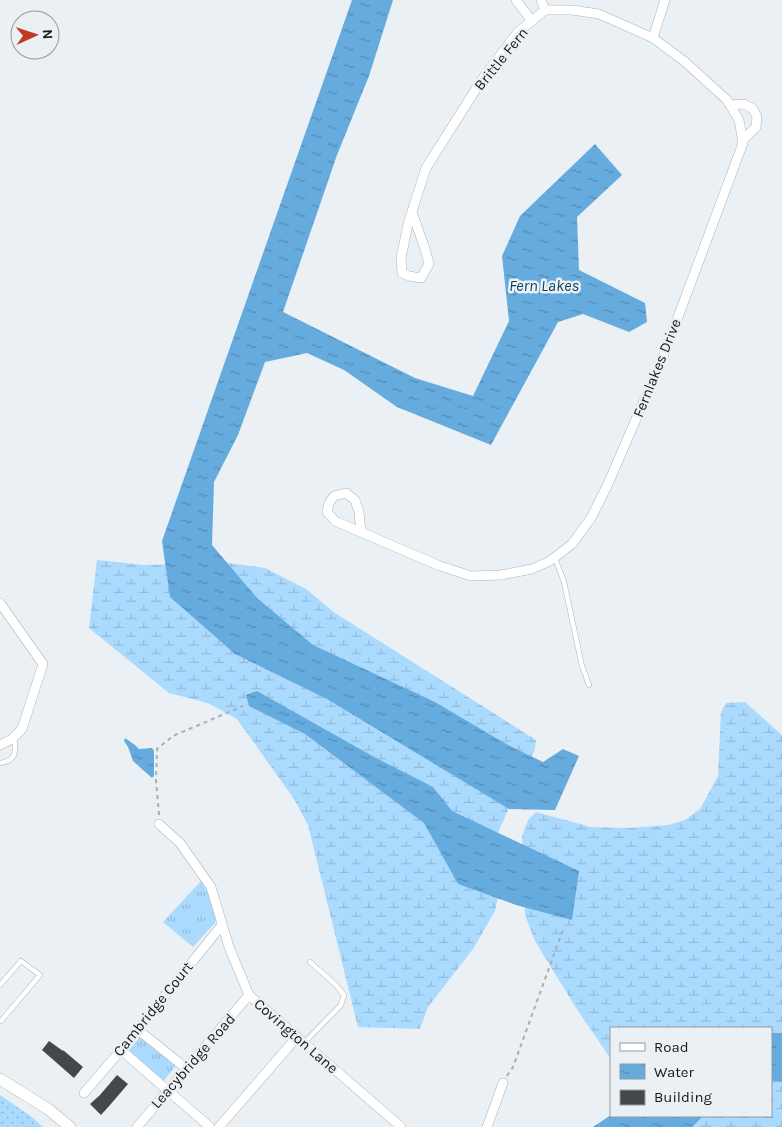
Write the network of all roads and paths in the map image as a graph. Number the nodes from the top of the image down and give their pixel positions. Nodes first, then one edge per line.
1 (516, 0) edge
2 (541, 0) edge
3 (665, 0) edge
4 (545, 10) junction
5 (532, 21) junction
6 (653, 38) junction
7 (730, 105) junction
8 (742, 141) junction
9 (412, 212) junction
10 (361, 532) junction
11 (554, 558) junction
12 (0, 603) edge
13 (589, 685) dead end
14 (244, 706) dead end
15 (14, 737) junction
16 (0, 746) edge
17 (0, 763) edge
18 (159, 824) joint
19 (222, 925) junction
20 (564, 927) dead end
21 (310, 962) dead end
22 (0, 985) edge
23 (249, 995) junction
24 (0, 1021) edge
25 (137, 1029) junction
26 (300, 1040) junction
27 (121, 1050) junction
28 (187, 1068) junction
29 (0, 1079) edge
30 (503, 1083) joint
31 (168, 1090) junction
32 (84, 1093) dead end
33 (70, 1127) edge
34 (137, 1127) edge
35 (210, 1127) edge
36 (220, 1127) edge
37 (401, 1127) edge
38 (487, 1127) edge

1 - 5 street
2 - 4 street
3 - 6 street
4 - 5 street, Brittle Fern
4 - 6 street
5 - 9 street, Brittle Fern
6 - 7 street, Fernlakes Drive
7 - 8 street, Fernlakes Drive
7 - 8 street
8 - 11 street, Fernlakes Drive
9 - 9 street, Brittle Fern
10 - 10 street, Fernlakes Drive
10 - 11 street, Fernlakes Drive
11 - 13 lane
12 - 15 street
14 - 18 path
15 - 16 street
15 - 17 lane
18 - 19 street, Covington Lane
19 - 23 street, Covington Lane
19 - 25 street, Cambridge Court
20 - 30 path
21 - 26 lane
22 - 24 lane
23 - 26 street, Covington Lane
23 - 28 street, Leacybridge Road
25 - 27 street, Cambridge Court
25 - 28 street
26 - 36 street
26 - 37 street, Covington Lane
27 - 31 street
27 - 32 street, Cambridge Court
28 - 31 street, Leacybridge Road
29 - 33 street
30 - 38 street
31 - 34 street, Leacybridge Road
31 - 35 street

